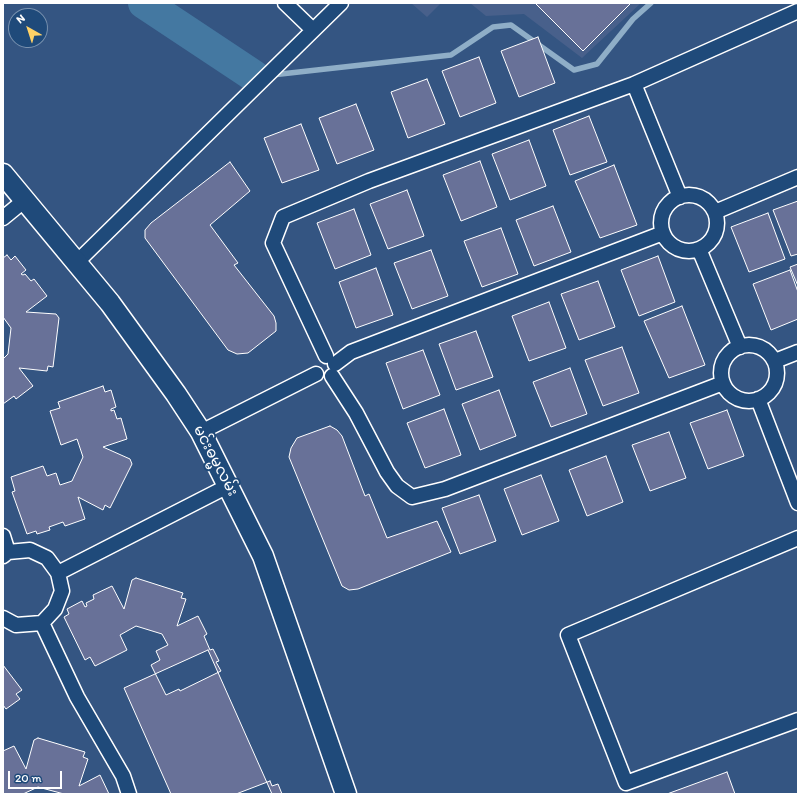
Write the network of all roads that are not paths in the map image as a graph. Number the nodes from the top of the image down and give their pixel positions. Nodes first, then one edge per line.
1 (285, 3) edge
2 (341, 3) edge
3 (798, 11) edge
4 (313, 30) junction
5 (634, 84) junction
6 (3, 174) edge
7 (798, 177) edge
8 (680, 197) junction
9 (25, 200) junction
10 (715, 212) junction
11 (3, 218) edge
12 (663, 233) junction
13 (699, 249) junction
14 (77, 262) junction
15 (740, 347) junction
16 (798, 352) edge
17 (775, 361) junction
18 (331, 365) junction
19 (316, 374) junction
20 (723, 383) junction
21 (758, 399) junction
22 (201, 432) junction
23 (228, 486) junction
24 (798, 503) edge
25 (3, 536) edge
26 (798, 538) edge
27 (5, 554) edge
28 (58, 573) junction
29 (3, 618) edge
30 (42, 623) junction
31 (798, 720) edge
32 (130, 794) edge
33 (346, 794) edge

1 - 4 street
2 - 4 street
3 - 5 street
4 - 14 street
5 - 8 street
5 - 18 street
6 - 9 main road, မင်းဓမ္မလမ်း
7 - 10 street
8 - 10 street
8 - 12 street
9 - 11 street
9 - 14 main road, မင်းဓမ္မလမ်း
10 - 13 street
12 - 13 street
12 - 18 street
13 - 15 street
14 - 22 main road, မင်းဓမ္မလမ်း
15 - 17 street
15 - 20 street
16 - 17 street
17 - 21 street
18 - 19 street
18 - 19 street
18 - 20 street
19 - 22 street
20 - 21 street
21 - 24 street
22 - 23 main road, မင်းဓမ္မလမ်း
23 - 28 street
23 - 33 main road, မင်းဓမ္မလမ်း
25 - 27 street
26 - 31 street
27 - 28 street
28 - 30 street
29 - 30 street
30 - 32 street

